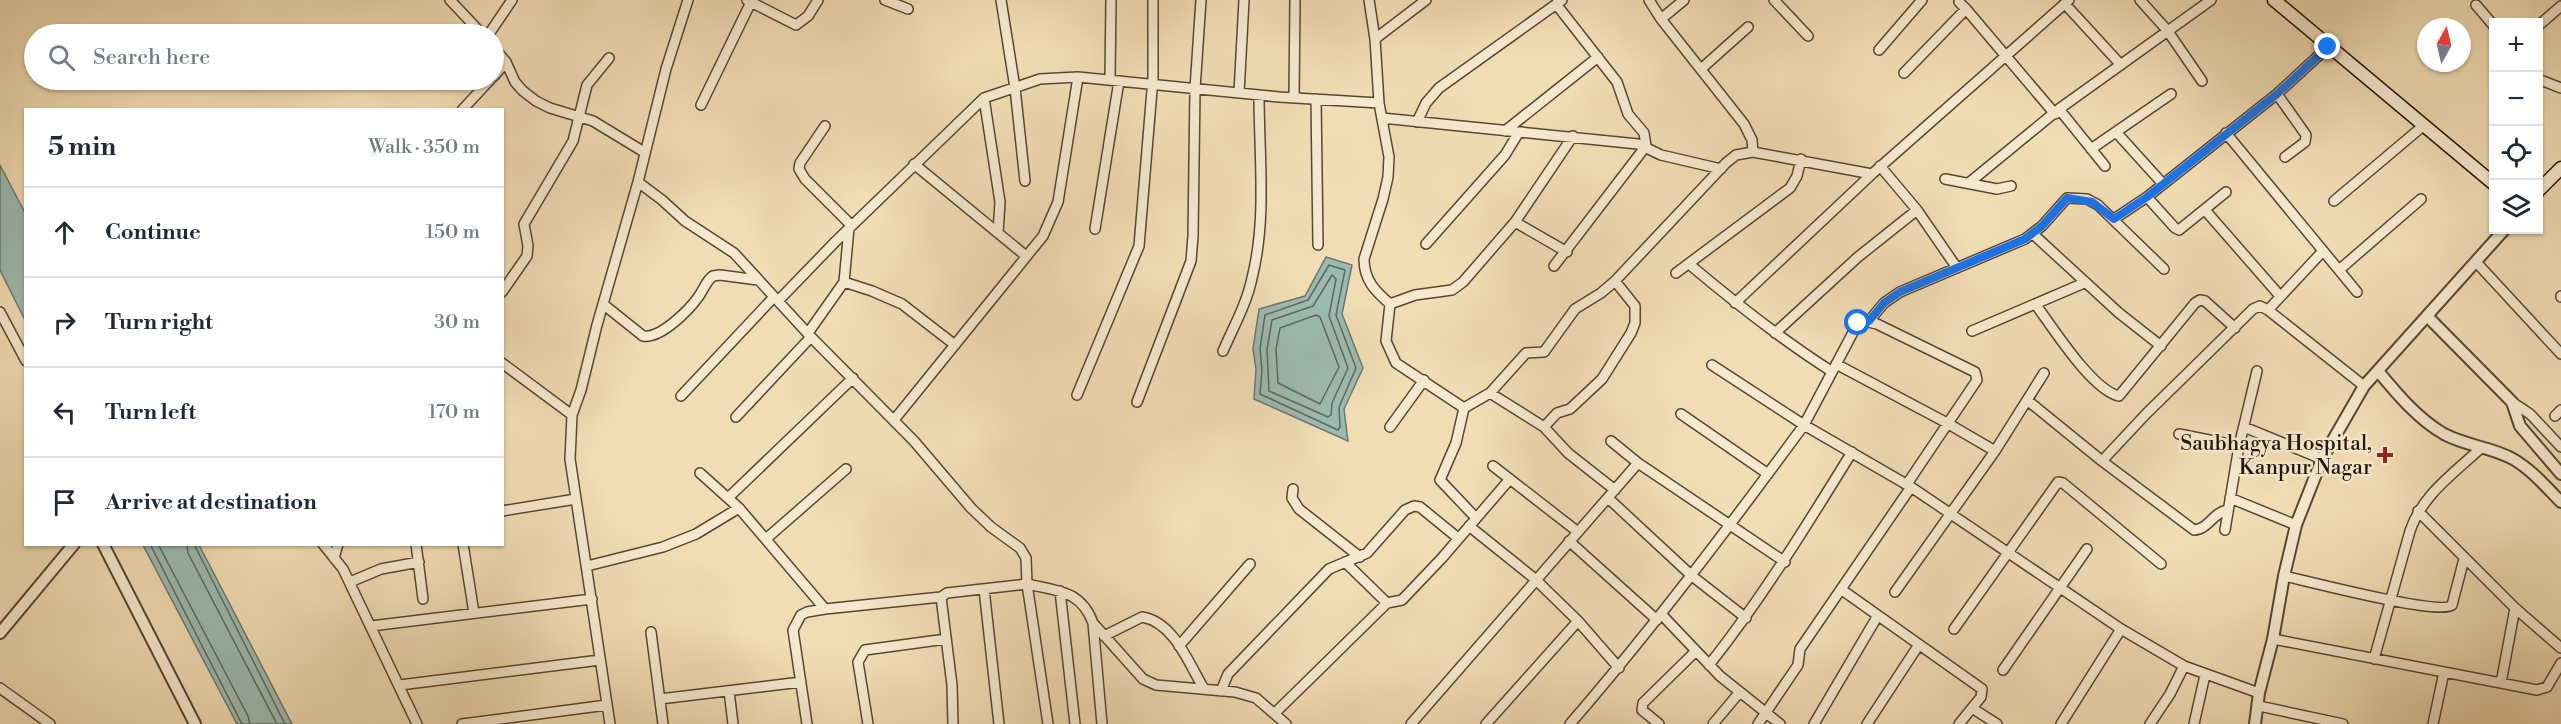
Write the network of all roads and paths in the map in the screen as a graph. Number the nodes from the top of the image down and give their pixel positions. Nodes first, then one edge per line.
1 (450, 0) edge
2 (512, 0) edge
3 (688, 0) edge
4 (818, 0) edge
5 (885, 0) edge
6 (1001, 0) edge
7 (1112, 0) edge
8 (1154, 0) edge
9 (1201, 0) edge
10 (1244, 0) edge
11 (1295, 0) edge
12 (1369, 0) edge
13 (1426, 0) edge
14 (1649, 0) edge
15 (1684, 0) edge
16 (1774, 0) edge
17 (1922, 0) edge
18 (2140, 0) edge
19 (2211, 0) edge
20 (2274, 0) edge
21 (749, 1) edge
22 (1559, 2) edge
23 (2067, 2) edge
24 (1960, 3) edge
25 (2476, 5) dead end
26 (2561, 6) edge
27 (908, 9) dead end
28 (1661, 19) junction
29 (2489, 21) edge
30 (2543, 22) edge
31 (473, 24) edge
32 (496, 24) edge
33 (1748, 27) dead end
34 (2167, 30) junction
35 (1808, 36) dead end
36 (1375, 39) junction
37 (2328, 47) junction
38 (1879, 50) dead end
39 (2005, 56) junction
40 (1598, 57) junction
41 (609, 58) dead end
42 (504, 60) edge
43 (506, 62) junction
44 (504, 64) edge
45 (2121, 64) junction
46 (1701, 69) junction
47 (1904, 73) dead end
48 (1078, 77) junction
49 (2543, 80) edge
50 (1115, 81) junction
51 (2202, 81) dead end
52 (1153, 84) junction
53 (2559, 85) edge
54 (1015, 88) junction
55 (1195, 89) junction
56 (481, 90) edge
57 (1239, 93) junction
58 (2171, 94) dead end
59 (2277, 94) junction
60 (1258, 95) junction
61 (984, 98) junction
62 (1294, 98) junction
63 (1316, 99) junction
64 (1379, 103) junction
65 (701, 105) dead end
66 (464, 108) edge
67 (2057, 111) junction
68 (580, 116) junction
69 (1382, 118) junction
70 (1417, 122) junction
71 (825, 126) dead end
72 (2422, 126) junction
73 (1505, 131) junction
74 (1519, 132) junction
75 (2116, 132) junction
76 (2226, 133) junction
77 (1573, 136) junction
78 (1646, 146) junction
79 (2091, 149) junction
80 (644, 152) junction
81 (1753, 152) junction
82 (2284, 157) dead end
83 (1801, 159) junction
84 (914, 164) junction
85 (1880, 166) junction
86 (2105, 166) dead end
87 (2561, 168) edge
88 (1720, 169) junction
89 (1872, 174) junction
90 (1945, 179) dead end
91 (1025, 181) dead end
92 (2489, 181) edge
93 (638, 182) junction
94 (1970, 182) junction
95 (2163, 184) junction
96 (2011, 186) dead end
97 (2543, 186) edge
98 (2226, 192) dead end
99 (2147, 197) junction
100 (2421, 199) dead end
101 (2334, 201) dead end
102 (1917, 210) junction
103 (2205, 210) junction
104 (2114, 219) junction
105 (1515, 222) junction
106 (850, 227) junction
107 (1095, 229) dead end
108 (998, 233) junction
109 (2033, 234) junction
110 (2500, 234) edge
111 (1426, 244) dead end
112 (1318, 245) dead end
113 (1567, 252) junction
114 (2323, 252) junction
115 (1026, 256) junction
116 (2476, 262) junction
117 (1689, 264) junction
118 (1554, 266) dead end
119 (1957, 268) junction
120 (2164, 269) dead end
121 (2339, 270) junction
122 (1676, 273) dead end
123 (758, 280) junction
124 (1615, 281) junction
125 (844, 282) junction
126 (2084, 283) junction
127 (504, 289) edge
128 (2357, 292) dead end
129 (2280, 296) junction
130 (776, 299) junction
131 (1735, 303) junction
132 (603, 304) junction
133 (1390, 304) junction
134 (2036, 305) junction
135 (2268, 309) junction
136 (0, 312) edge
137 (2427, 316) junction
138 (1869, 321) junction
139 (2235, 328) junction
140 (1972, 331) dead end
141 (1775, 333) junction
142 (810, 335) junction
143 (955, 345) junction
144 (2161, 346) junction
145 (1223, 351) dead end
146 (2561, 354) edge
147 (24, 357) edge
148 (504, 364) edge
149 (1712, 365) dead end
150 (1833, 367) junction
151 (2257, 370) dead end
152 (2378, 371) junction
153 (2044, 373) dead end
154 (853, 378) junction
155 (1424, 380) junction
156 (2364, 386) junction
157 (1490, 393) junction
158 (1077, 395) dead end
159 (681, 396) dead end
160 (2027, 400) junction
161 (1137, 402) dead end
162 (2512, 402) junction
163 (1464, 408) junction
164 (1681, 414) dead end
165 (572, 415) junction
166 (736, 417) dead end
167 (894, 420) junction
168 (1947, 423) junction
169 (1804, 425) junction
170 (1390, 427) dead end
171 (1545, 427) junction
172 (2244, 427) junction
173 (2179, 434) dead end
174 (1611, 441) dead end
175 (2239, 446) junction
176 (2561, 447) edge
177 (2481, 448) junction
178 (1995, 451) junction
179 (1852, 452) junction
180 (2322, 459) junction
181 (2102, 461) junction
182 (1638, 462) junction
183 (1494, 466) dead end
184 (846, 469) dead end
185 (700, 473) dead end
186 (1768, 474) junction
187 (2561, 474) edge
188 (1510, 479) junction
189 (1909, 485) junction
190 (1293, 489) dead end
191 (1615, 490) junction
192 (729, 497) junction
193 (576, 498) junction
194 (1608, 498) junction
195 (2230, 498) junction
196 (2561, 502) edge
197 (739, 508) junction
198 (2228, 510) junction
199 (504, 511) edge
200 (2418, 511) junction
201 (1949, 514) junction
202 (1476, 518) junction
203 (2296, 525) junction
204 (1469, 526) junction
205 (1731, 526) junction
206 (2225, 530) dead end
207 (1578, 532) junction
208 (767, 538) junction
209 (1458, 538) junction
210 (1569, 541) junction
211 (72, 546) edge
212 (104, 546) edge
213 (324, 546) edge
214 (337, 546) edge
215 (416, 546) edge
216 (463, 546) edge
217 (2087, 549) dead end
218 (2008, 553) junction
219 (1360, 557) junction
220 (334, 558) junction
221 (2464, 559) junction
222 (419, 562) junction
223 (1345, 562) junction
224 (1785, 562) junction
225 (1250, 564) dead end
226 (2161, 564) dead end
227 (587, 566) junction
228 (1692, 576) junction
229 (2284, 576) junction
230 (1535, 579) junction
231 (350, 582) junction
232 (1027, 584) junction
233 (2059, 587) junction
234 (984, 589) junction
235 (1842, 590) junction
236 (1060, 591) junction
237 (1895, 592) dead end
238 (941, 597) junction
239 (423, 599) dead end
240 (592, 599) junction
241 (2390, 600) junction
242 (1387, 603) junction
243 (2515, 608) junction
244 (825, 609) junction
245 (474, 614) junction
246 (1660, 617) junction
247 (1877, 617) junction
248 (1746, 618) junction
249 (1578, 621) junction
250 (1093, 624) junction
251 (371, 626) junction
252 (1954, 629) dead end
253 (2121, 629) junction
254 (651, 632) dead end
255 (0, 633) edge
256 (1104, 636) junction
257 (946, 639) junction
258 (2274, 639) junction
259 (1179, 646) junction
260 (1918, 646) junction
261 (2561, 648) edge
262 (1696, 651) junction
263 (2374, 659) junction
264 (600, 660) junction
265 (2561, 663) edge
266 (1709, 665) junction
267 (2184, 666) junction
268 (1619, 668) junction
269 (2003, 670) dead end
270 (2444, 672) junction
271 (2205, 675) junction
272 (801, 682) junction
273 (2501, 683) junction
274 (400, 685) junction
275 (0, 688) edge
276 (1204, 689) junction
277 (729, 691) junction
278 (1221, 691) junction
279 (1739, 693) junction
280 (2259, 693) junction
281 (660, 699) junction
282 (607, 705) junction
283 (2259, 706) junction
284 (1972, 708) junction
285 (1275, 713) junction
286 (1764, 713) junction
287 (543, 714) junction
288 (50, 724) edge
289 (195, 724) edge
290 (417, 724) edge
291 (462, 724) edge
292 (544, 724) edge
293 (610, 724) edge
294 (663, 724) edge
295 (733, 724) edge
296 (807, 724) edge
297 (868, 724) edge
298 (953, 724) edge
299 (999, 724) edge
300 (1048, 724) edge
301 (1075, 724) edge
302 (1102, 724) edge
303 (1286, 724) edge
304 (1411, 724) edge
305 (1486, 724) edge
306 (1569, 724) edge
307 (1659, 724) edge
308 (1713, 724) edge
309 (1758, 724) edge
310 (1780, 724) edge
311 (1814, 724) edge
312 (1867, 724) edge
313 (1959, 724) edge
314 (1997, 724) edge
315 (2061, 724) edge
316 (2150, 724) edge
317 (2194, 724) edge
318 (2255, 724) edge
319 (2343, 724) edge
320 (2433, 724) edge

1 - 31 street
2 - 32 street
3 - 80 street
4 - 21 street
5 - 27 street
6 - 54 street
7 - 50 street
8 - 52 street
9 - 55 street
10 - 57 street
11 - 62 street
12 - 36 street
13 - 36 street
14 - 28 street
15 - 28 street
16 - 35 street
17 - 38 street
18 - 34 street
19 - 34 street
20 - 37 main road
21 - 65 street
22 - 40 street
22 - 70 street
23 - 39 street
23 - 45 street
24 - 39 street
24 - 47 street
25 - 29 street
26 - 30 street
28 - 46 street
33 - 46 street
34 - 45 street
34 - 51 street
36 - 64 street
37 - 59 street
37 - 72 main road
39 - 67 street
39 - 85 street
40 - 73 street
40 - 78 street
41 - 68 street
42 - 43 street
43 - 44 street
43 - 68 street
45 - 67 street
46 - 81 street
48 - 50 street
48 - 54 street
48 - 115 street
49 - 53 street
50 - 52 street
50 - 107 street
52 - 55 street
52 - 158 street
54 - 61 street
54 - 91 street
55 - 57 street
55 - 161 street
56 - 66 street
57 - 60 street
58 - 75 street
59 - 76 street
59 - 82 street
60 - 62 street
60 - 145 street
61 - 84 street
61 - 108 street
62 - 63 street
63 - 64 street
63 - 112 street
64 - 69 street
67 - 79 street
67 - 94 street
68 - 80 street
68 - 127 street
69 - 70 street
69 - 133 street
70 - 73 street
71 - 106 street
72 - 92 main road
72 - 101 street
73 - 74 street
74 - 77 street
74 - 111 street
75 - 79 street
75 - 95 street
76 - 95 street
76 - 114 street
77 - 78 street
77 - 105 street
78 - 88 street
78 - 113 street
79 - 86 street
80 - 93 street
81 - 83 street
81 - 88 street
83 - 89 street
83 - 117 street
84 - 106 street
84 - 108 street
85 - 89 street
85 - 102 street
87 - 97 main road
88 - 124 street
89 - 131 street
90 - 94 street
93 - 123 street
93 - 132 street
94 - 96 street
95 - 99 street
98 - 103 street
99 - 103 street
99 - 104 street
100 - 121 street
102 - 119 street
102 - 141 street
103 - 129 street
104 - 109 street
104 - 120 street
105 - 113 street
105 - 133 street
106 - 125 street
106 - 130 street
108 - 115 street
109 - 119 street
109 - 126 street
110 - 116 street
113 - 118 street
114 - 121 street
114 - 129 street
115 - 143 street
116 - 137 street
116 - 146 street
117 - 122 street
117 - 131 street
119 - 138 street
121 - 128 street
123 - 130 street
123 - 132 street
124 - 157 street
124 - 171 street
125 - 142 street
125 - 143 street
126 - 134 street
126 - 144 street
129 - 135 street
130 - 142 street
130 - 159 street
131 - 141 street
132 - 165 street
133 - 155 street
134 - 140 street
134 - 144 street
135 - 139 street
135 - 156 street
136 - 147 street
137 - 152 street
137 - 162 street
138 - 150 street
138 - 168 street
139 - 144 street
139 - 181 street
141 - 150 street
142 - 154 street
142 - 166 street
143 - 167 street
148 - 165 street
149 - 169 street
150 - 168 street
150 - 169 street
151 - 172 street
152 - 156 street
152 - 177 street
153 - 160 street
154 - 167 street
154 - 192 street
155 - 163 street
155 - 170 street
156 - 180 street
157 - 163 street
157 - 171 street
160 - 178 street
160 - 181 street
162 - 176 street
162 - 187 street
163 - 202 street
164 - 186 street
165 - 193 street
167 - 232 street
168 - 178 street
168 - 189 street
169 - 179 street
169 - 186 street
171 - 191 street
172 - 175 street
172 - 180 street
173 - 175 street
174 - 182 street
175 - 195 street
177 - 196 street
177 - 200 street
178 - 201 street
179 - 189 street
179 - 224 street
180 - 203 street
181 - 198 street
182 - 191 street
182 - 205 street
183 - 188 street
184 - 208 street
185 - 192 street
186 - 205 street
188 - 202 street
188 - 207 street
189 - 201 street
189 - 235 street
190 - 219 street
191 - 194 street
192 - 197 street
193 - 199 street
193 - 227 street
194 - 207 street
194 - 228 street
195 - 198 street
195 - 203 street
197 - 208 street
197 - 227 street
198 - 206 street
200 - 221 street
200 - 241 street
201 - 218 street
201 - 237 street
202 - 204 street
203 - 229 street
204 - 209 street
204 - 230 street
205 - 224 street
205 - 228 street
207 - 210 street
208 - 244 street
209 - 219 street
209 - 242 street
210 - 230 street
210 - 246 street
211 - 255 street
212 - 289 street
213 - 220 street
214 - 220 street
215 - 222 street
216 - 245 street
217 - 233 street
218 - 226 street
218 - 233 street
218 - 252 street
219 - 223 street
220 - 231 street
221 - 241 street
221 - 243 street
222 - 231 street
222 - 239 street
223 - 242 street
223 - 278 street
224 - 248 street
225 - 259 street
227 - 240 street
228 - 246 street
228 - 248 street
229 - 241 street
229 - 258 street
230 - 249 street
230 - 304 street
231 - 251 street
232 - 234 street
232 - 236 street
232 - 300 street
233 - 253 street
233 - 269 street
234 - 238 street
234 - 299 street
235 - 247 street
235 - 286 street
236 - 250 street
236 - 301 street
238 - 244 street
238 - 257 street
240 - 245 street
240 - 264 street
241 - 263 street
242 - 285 street
243 - 261 street
243 - 273 street
244 - 272 street
245 - 251 street
246 - 262 street
246 - 268 street
247 - 260 street
247 - 311 street
248 - 266 street
249 - 268 street
249 - 305 street
250 - 256 street
250 - 302 street
251 - 274 street
253 - 267 street
253 - 315 street
254 - 281 street
256 - 259 street
256 - 276 street
257 - 297 street
257 - 298 street
258 - 263 street
258 - 280 street
259 - 276 street
260 - 284 street
260 - 312 street
262 - 266 street
262 - 307 street
263 - 270 street
264 - 274 street
264 - 282 street
265 - 273 street
266 - 279 street
267 - 271 street
267 - 316 street
268 - 306 street
270 - 273 street
270 - 320 street
271 - 280 street
271 - 317 street
272 - 277 street
272 - 296 street
274 - 290 street
275 - 288 street
276 - 278 street
277 - 281 street
277 - 295 street
278 - 285 street
279 - 286 street
279 - 308 street
280 - 283 street
281 - 294 street
282 - 287 street
282 - 293 street
283 - 318 street
283 - 319 street
284 - 313 street
284 - 314 street
285 - 303 street
286 - 309 street
286 - 310 street
287 - 291 street
287 - 292 street

